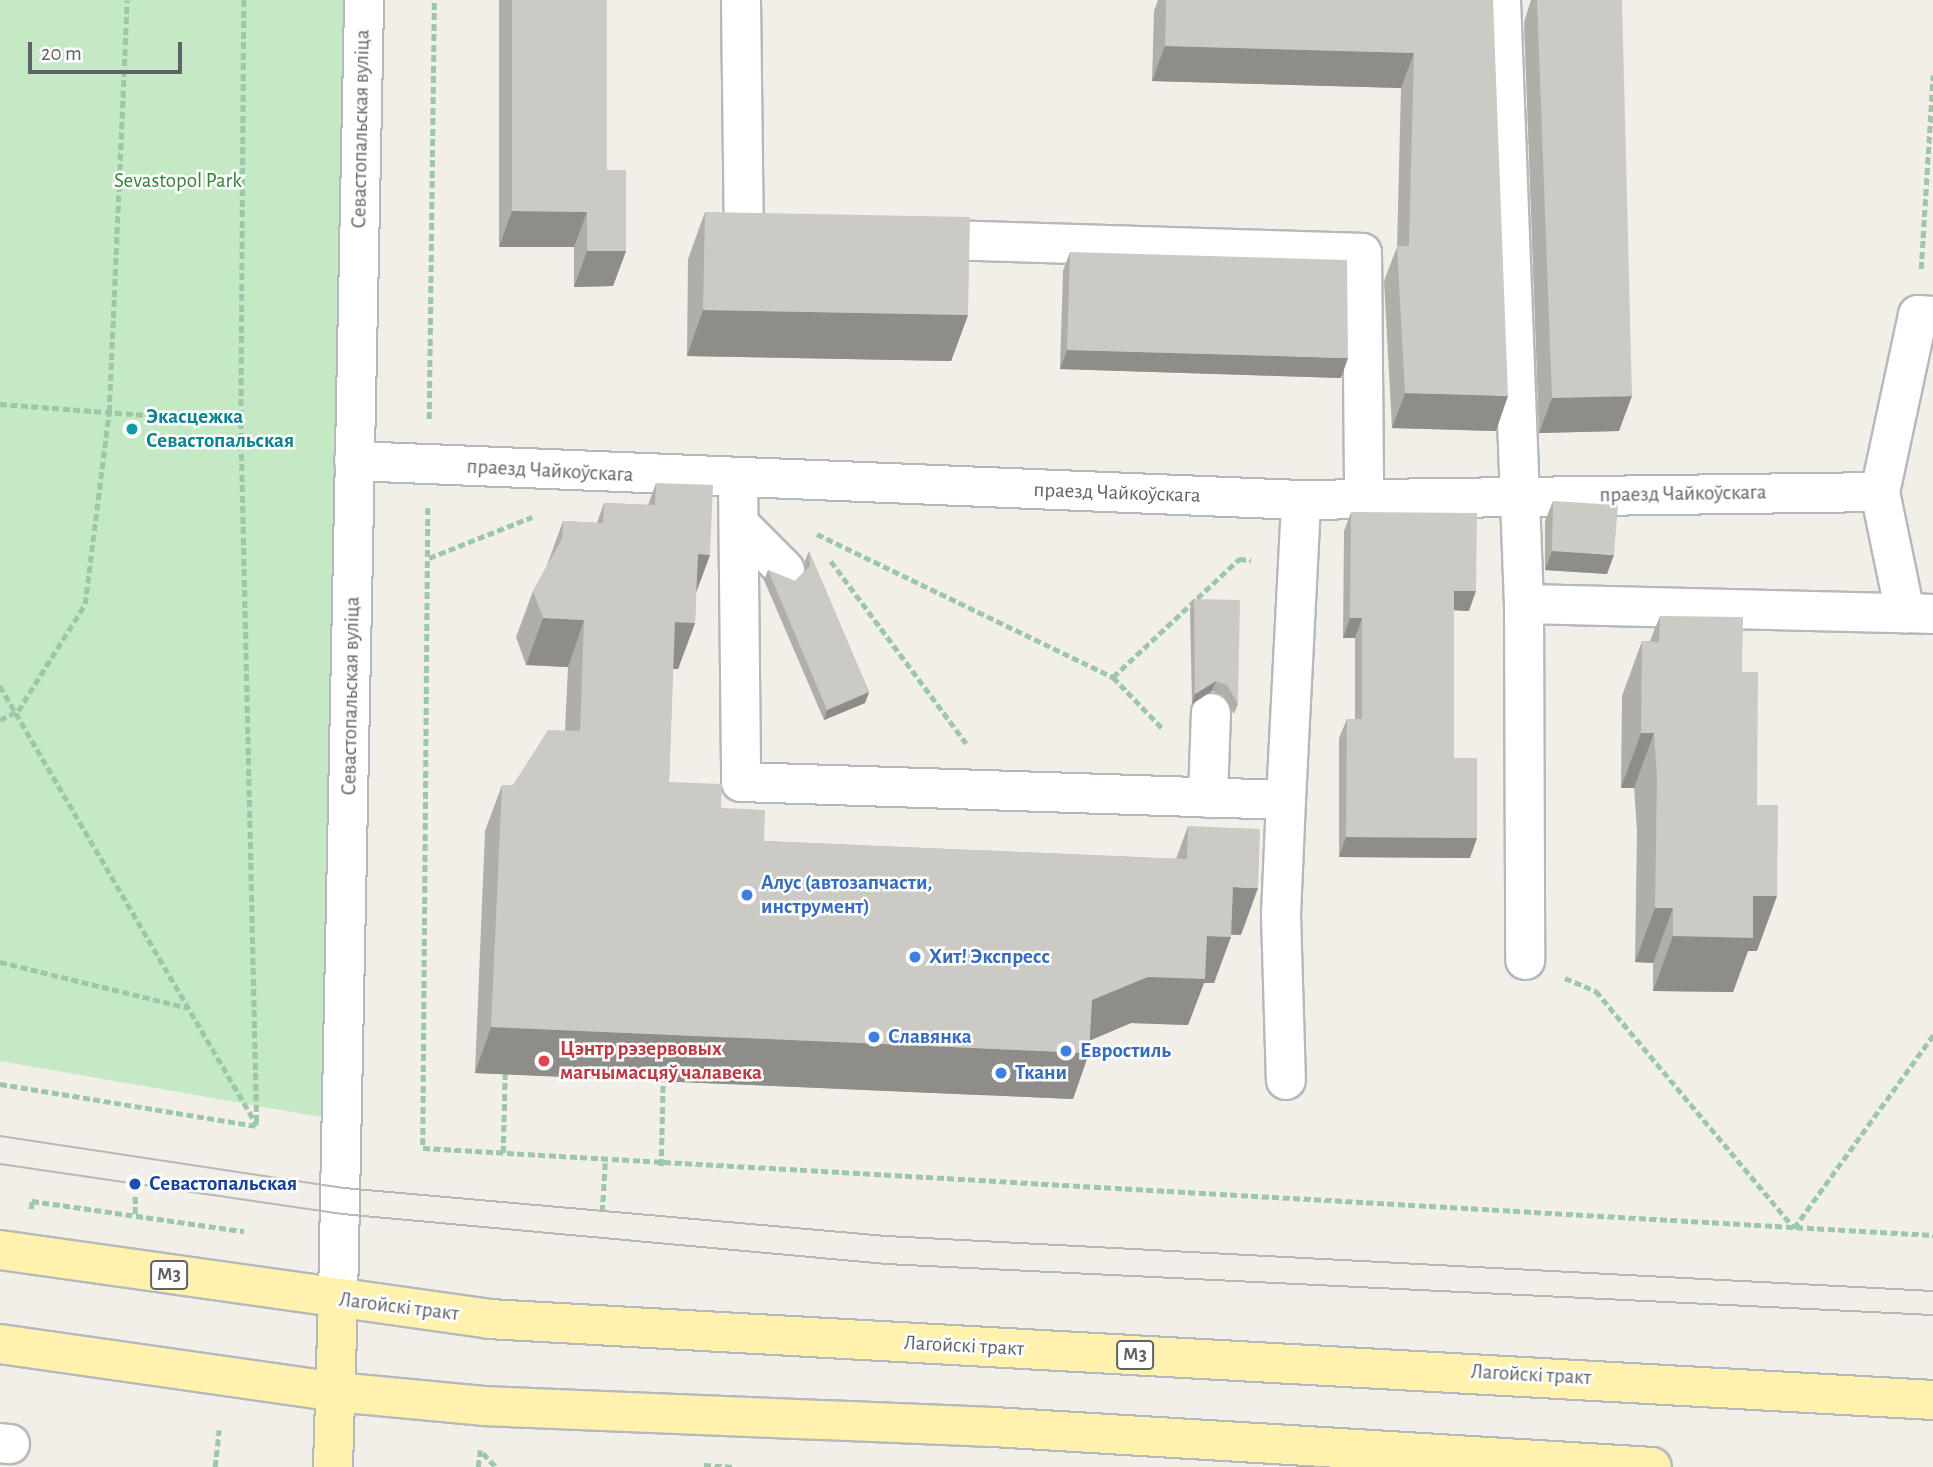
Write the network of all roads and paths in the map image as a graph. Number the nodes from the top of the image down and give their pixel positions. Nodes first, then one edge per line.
1 (127, 0) edge
2 (244, 0) edge
3 (364, 0) edge
4 (434, 0) edge
5 (741, 0) edge
6 (1501, 0) edge
7 (1933, 75) edge
8 (1932, 110) edge
9 (813, 236) edge
10 (881, 238) edge
11 (1926, 316) edge
12 (0, 404) edge
13 (109, 412) junction
14 (241, 422) junction
15 (354, 461) junction
16 (428, 463) junction
17 (738, 480) junction
18 (1880, 492) junction
19 (1521, 496) junction
20 (1364, 498) junction
21 (1301, 500) junction
22 (739, 524) junction
23 (1238, 559) dead end
24 (785, 569) dead end
25 (1524, 604) junction
26 (1919, 613) edge
27 (1113, 677) junction
28 (0, 686) edge
29 (19, 710) junction
30 (1211, 713) dead end
31 (0, 720) edge
32 (1207, 786) junction
33 (1002, 791) junction
34 (1286, 800) junction
35 (1525, 960) joint
36 (0, 962) edge
37 (188, 1008) junction
38 (1933, 1035) edge
39 (505, 1073) edge
40 (663, 1080) edge
41 (1286, 1080) dead end
42 (0, 1084) edge
43 (257, 1126) junction
44 (503, 1153) junction
45 (605, 1163) junction
46 (661, 1166) junction
47 (135, 1184) dead end
48 (32, 1201) dead end
49 (602, 1212) dead end
50 (135, 1214) junction
51 (1794, 1228) junction
52 (244, 1231) dead end
53 (1933, 1236) edge
54 (0, 1250) edge
55 (338, 1299) junction
56 (0, 1344) edge
57 (336, 1392) junction
58 (1933, 1400) edge
59 (219, 1430) dead end
60 (1572, 1464) edge
61 (215, 1467) edge
62 (333, 1467) edge
63 (478, 1467) edge
64 (496, 1467) edge
65 (1652, 1467) edge

1 - 13 path
2 - 14 path
3 - 15 street, Севастопальская вуліца
4 - 16 path
5 - 9 street
6 - 19 street
7 - 8 path
8 - 11 path
10 - 20 street
11 - 18 street
12 - 13 path
13 - 14 path
13 - 29 path
14 - 43 path
15 - 16 street, праезд Чайкоўскага
15 - 55 street, Севастопальская вуліца
16 - 17 street, праезд Чайкоўскага
16 - 44 path
17 - 21 street, праезд Чайкоўскага
17 - 22 street
18 - 19 street, праезд Чайкоўскага
18 - 26 street
19 - 20 street, праезд Чайкоўскага
19 - 25 street
20 - 21 street, праезд Чайкоўскага
21 - 34 street
22 - 24 street
22 - 33 street
23 - 27 path
25 - 26 street
25 - 35 street
27 - 32 path
27 - 33 path
28 - 29 path
29 - 31 path
29 - 37 path
30 - 32 street
32 - 33 street
32 - 34 street
34 - 41 street
35 - 51 path
36 - 37 path
37 - 43 path
38 - 51 path
39 - 44 path
40 - 46 path
42 - 43 path
44 - 45 path
45 - 46 path
45 - 49 path
46 - 51 path
47 - 50 path
48 - 50 path
50 - 52 path
51 - 53 path
54 - 55 main road, Лагойскі тракт / М3
55 - 57 main road, Севастопальская вуліца
55 - 58 main road, Лагойскі тракт / М3
56 - 57 main road
57 - 60 main road
57 - 62 main road, Севастопальская вуліца
59 - 61 path
60 - 65 main road
63 - 64 path

